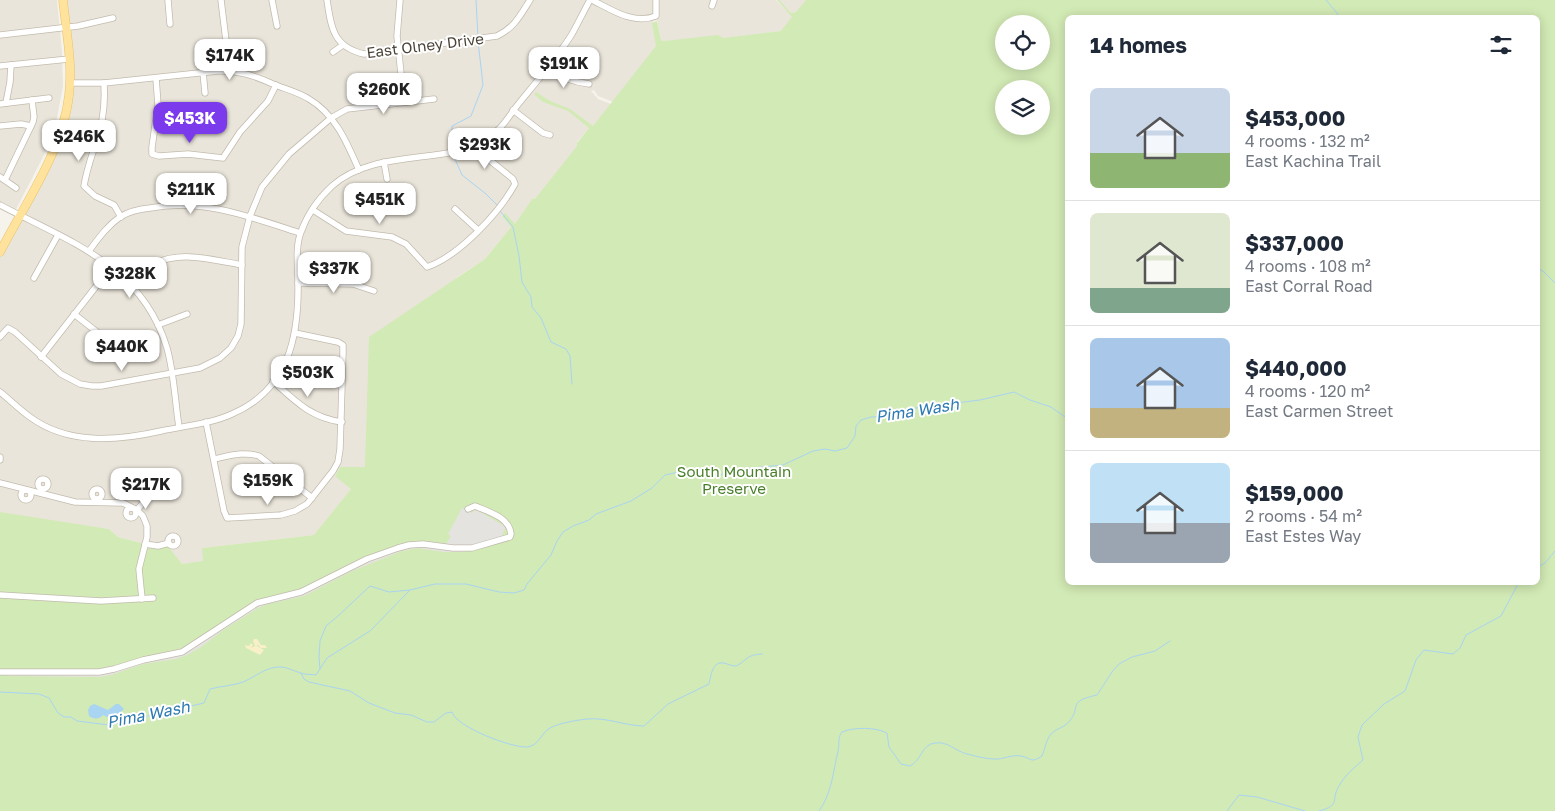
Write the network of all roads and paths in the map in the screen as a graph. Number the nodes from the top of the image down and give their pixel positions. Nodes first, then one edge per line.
1 (63, 0) edge
2 (168, 0) edge
3 (221, 0) edge
4 (272, 0) edge
5 (327, 0) edge
6 (400, 0) edge
7 (530, 0) edge
8 (591, 0) edge
9 (656, 0) edge
10 (113, 18) dead end
11 (170, 24) dead end
12 (277, 26) dead end
13 (66, 27) junction
14 (0, 35) edge
15 (343, 45) junction
16 (399, 50) junction
17 (333, 52) dead end
18 (70, 59) junction
19 (0, 66) edge
20 (11, 66) junction
21 (548, 68) junction
22 (227, 70) junction
23 (203, 72) junction
24 (156, 78) junction
25 (70, 83) junction
26 (104, 83) junction
27 (590, 84) dead end
28 (276, 85) junction
29 (205, 93) dead end
30 (49, 98) dead end
31 (434, 99) dead end
32 (32, 100) junction
33 (404, 102) junction
34 (3, 103) edge
35 (513, 110) junction
36 (330, 118) junction
37 (0, 126) edge
38 (31, 126) junction
39 (550, 135) dead end
40 (477, 144) junction
41 (384, 162) junction
42 (358, 170) junction
43 (3, 179) edge
44 (387, 179) dead end
45 (16, 188) dead end
46 (0, 205) edge
47 (455, 209) dead end
48 (313, 210) junction
49 (20, 215) junction
50 (250, 216) junction
51 (121, 217) junction
52 (478, 230) junction
53 (300, 233) junction
54 (58, 235) junction
55 (89, 251) junction
56 (0, 252) edge
57 (242, 265) junction
58 (112, 266) junction
59 (34, 278) dead end
60 (130, 283) junction
61 (298, 283) junction
62 (374, 291) dead end
63 (74, 314) junction
64 (186, 314) dead end
65 (158, 325) junction
66 (97, 332) dead end
67 (295, 333) junction
68 (0, 337) edge
69 (41, 356) junction
70 (171, 373) junction
71 (273, 381) junction
72 (0, 392) edge
73 (206, 422) junction
74 (342, 422) junction
75 (179, 427) junction
76 (214, 459) junction
77 (0, 483) edge
78 (151, 493) dead end
79 (312, 498) junction
80 (136, 509) junction
81 (468, 509) dead end
82 (169, 543) dead end
83 (144, 544) junction
84 (0, 596) edge
85 (142, 598) junction
86 (153, 598) dead end
87 (0, 672) edge

1 - 13 main road
2 - 11 street
3 - 22 street
4 - 12 street
5 - 15 street
6 - 16 street
7 - 16 street, East Olney Drive
8 - 9 street
8 - 21 street
10 - 13 street
13 - 14 street
13 - 18 main road
15 - 16 street, East Olney Drive
15 - 17 street
16 - 33 street
18 - 20 street
18 - 25 main road
19 - 20 street
20 - 34 street
21 - 27 street
21 - 35 street
22 - 23 street
22 - 28 street
23 - 24 street
23 - 29 street
24 - 26 street
24 - 28 street
25 - 26 street
25 - 49 main road
26 - 51 street
28 - 36 street
30 - 32 street
31 - 33 street
32 - 34 street
32 - 38 street
33 - 36 street
35 - 39 street
35 - 40 street
36 - 42 street
36 - 50 street
37 - 38 street
38 - 43 street
40 - 41 street
40 - 52 street
41 - 42 street
41 - 44 street
42 - 48 street
43 - 45 street
46 - 49 street
47 - 52 street
48 - 52 street
48 - 53 street
49 - 54 street
49 - 56 main road
50 - 51 street
50 - 53 street
50 - 57 street
51 - 55 street
53 - 61 street
54 - 55 street
54 - 59 street
55 - 58 street
57 - 60 street
57 - 70 street
58 - 60 street
58 - 63 street
60 - 65 street
61 - 62 street
61 - 67 street
63 - 66 street
63 - 69 street
64 - 65 street
65 - 70 street
67 - 71 street
67 - 74 street
68 - 69 street
69 - 70 street
70 - 75 street
71 - 73 street
71 - 74 street
72 - 75 street
73 - 75 street
73 - 76 street
74 - 79 street
76 - 79 street
76 - 79 street
77 - 80 street
78 - 80 street
80 - 83 street
81 - 87 street
82 - 83 street
83 - 85 street
84 - 85 street
85 - 86 street

